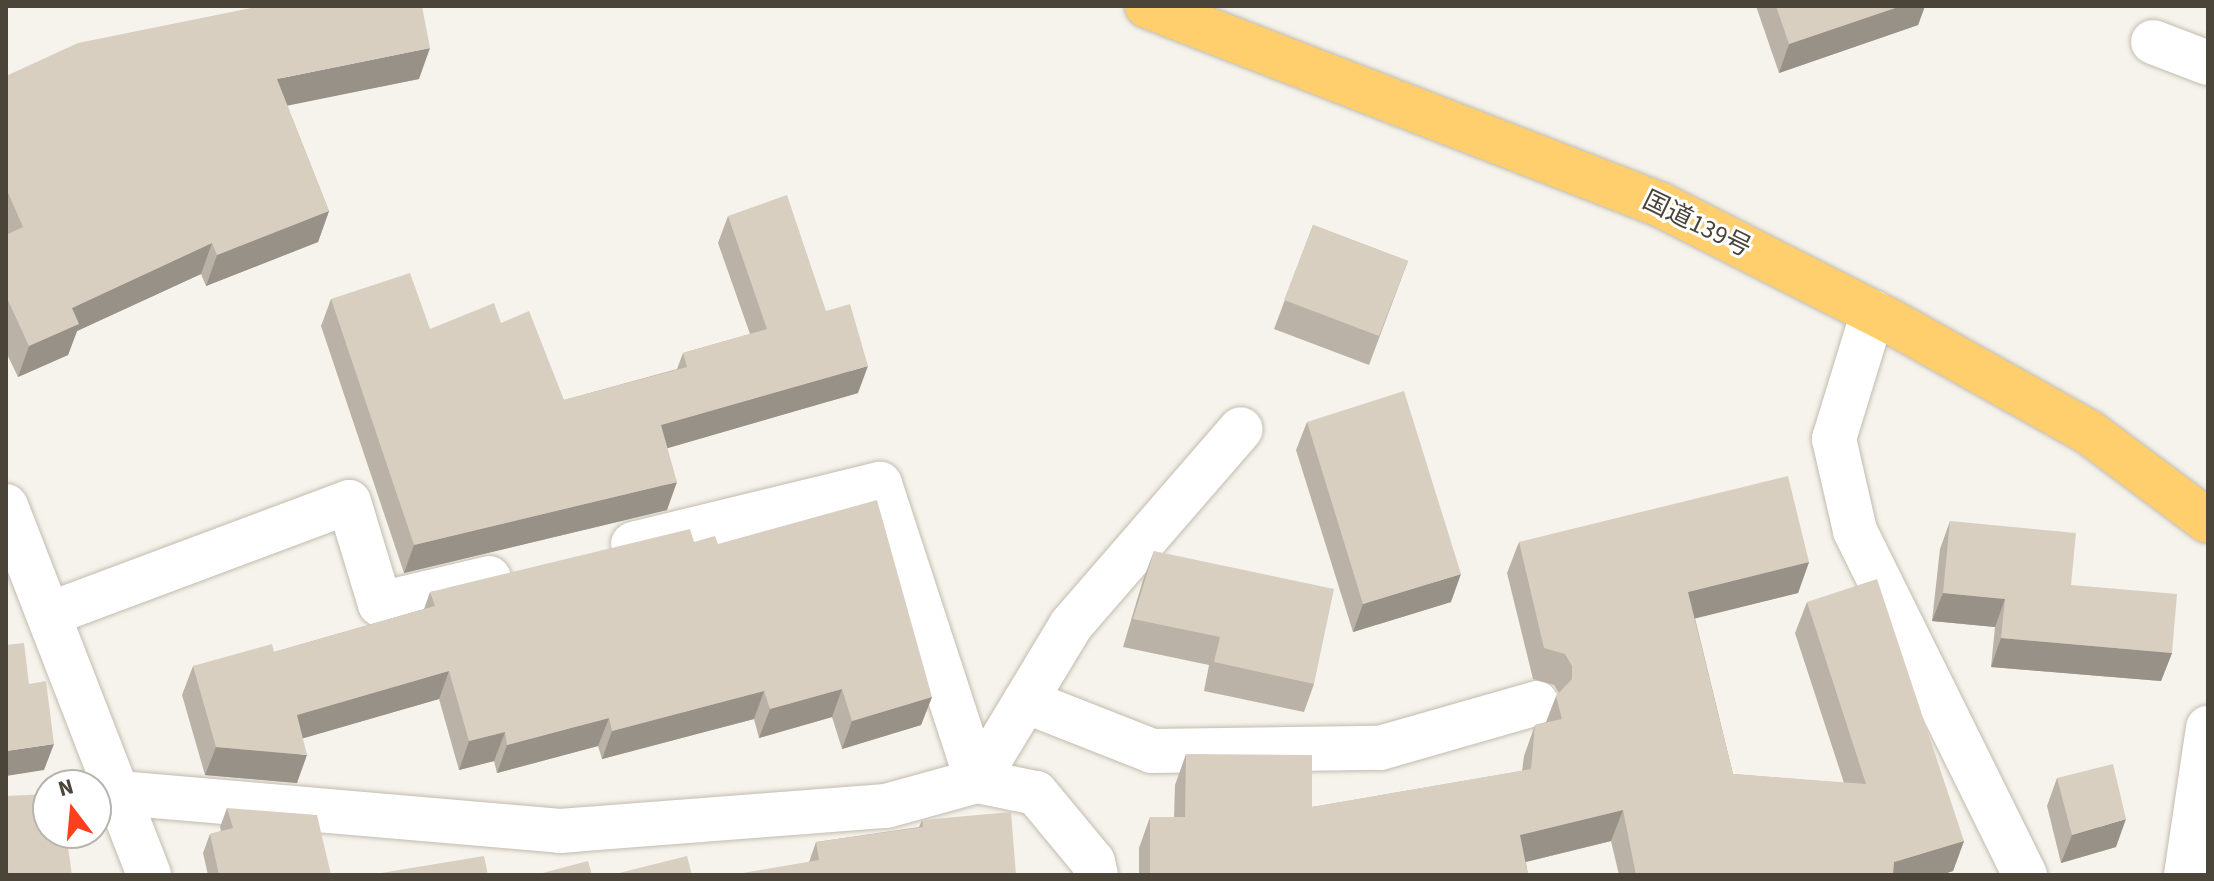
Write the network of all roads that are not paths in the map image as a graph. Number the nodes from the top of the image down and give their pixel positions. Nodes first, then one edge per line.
1 (1147, 6) edge
2 (2153, 42) dead end
3 (2208, 63) edge
4 (1873, 312) junction
5 (1241, 429) dead end
6 (6, 506) edge
7 (2208, 521) edge
8 (592, 553) edge
9 (532, 568) edge
10 (52, 613) junction
11 (1025, 701) junction
12 (1537, 703) dead end
13 (2208, 728) edge
14 (100, 769) edge
15 (977, 781) junction
16 (112, 790) edge
17 (112, 800) edge
18 (149, 875) edge
19 (1096, 875) edge
20 (2025, 875) edge
21 (2186, 875) edge

1 - 4 highway, 国道139号
2 - 3 street
4 - 7 highway, 国道139号
4 - 20 street
5 - 11 street
6 - 10 street
8 - 15 street
9 - 10 street
10 - 14 street
11 - 12 street
11 - 15 street
13 - 21 street
15 - 16 street
15 - 19 street
17 - 18 street

